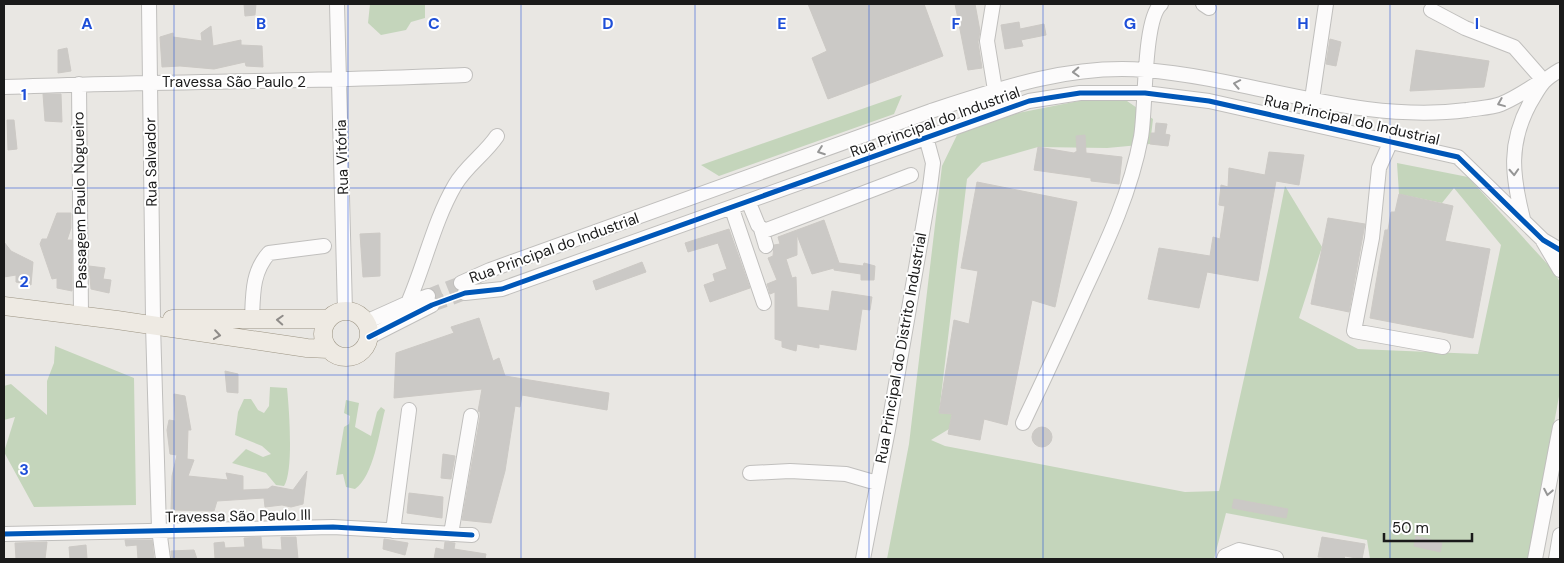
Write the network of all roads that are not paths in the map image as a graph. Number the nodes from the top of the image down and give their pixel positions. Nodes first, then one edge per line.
1 (149, 4) edge
2 (337, 4) edge
3 (994, 4) edge
4 (1161, 4) edge
5 (1326, 4) edge
6 (1431, 10) dead end
7 (1145, 70) junction
8 (1560, 70) edge
9 (465, 75) dead end
10 (1544, 80) junction
11 (340, 81) junction
12 (150, 83) junction
13 (79, 84) junction
14 (4, 87) edge
15 (995, 90) junction
16 (1145, 93) junction
17 (1312, 99) junction
18 (497, 136) dead end
19 (926, 137) junction
20 (1391, 141) junction
21 (911, 175) dead end
22 (749, 203) junction
23 (732, 209) junction
24 (1523, 220) junction
25 (761, 229) junction
26 (1543, 240) junction
27 (324, 246) dead end
28 (766, 246) dead end
29 (1560, 250) edge
30 (490, 270) junction
31 (1560, 270) edge
32 (502, 289) junction
33 (408, 303) junction
34 (764, 303) dead end
35 (4, 306) edge
36 (345, 311) junction
37 (82, 315) junction
38 (252, 318) junction
39 (328, 319) junction
40 (153, 322) junction
41 (368, 329) junction
42 (1443, 347) dead end
43 (328, 349) junction
44 (409, 410) dead end
45 (471, 416) dead end
46 (1023, 424) dead end
47 (1560, 427) edge
48 (750, 473) dead end
49 (877, 483) junction
50 (159, 529) junction
51 (393, 530) junction
52 (4, 534) edge
53 (451, 534) junction
54 (472, 535) dead end
55 (1560, 535) edge
56 (163, 559) edge
57 (862, 559) edge
58 (1224, 559) edge
59 (1278, 559) edge
60 (1534, 559) edge
61 (1556, 559) edge

1 - 12 street, Rua Salvador
2 - 11 street, Rua Vitória
3 - 15 street
4 - 7 street
5 - 17 street
6 - 10 street
7 -> 15 street, Rua Principal do Industrial
7 - 16 street
17 -> 7 street, Rua Principal do Industrial
8 - 10 street, Rua Principal do Industrial
9 - 11 street, Travessa São Paulo 2
10 -> 17 street, Rua Principal do Industrial
10 -> 24 street
11 - 12 street, Travessa São Paulo 2
11 - 36 street, Rua Vitória
12 - 13 street, Travessa São Paulo 2
12 - 40 street, Rua Salvador
13 - 14 street, Travessa São Paulo 2
13 - 37 street, Passagem Paulo Nogueiro
15 -> 30 street, Rua Principal do Industrial
16 - 19 street, Rua Principal do Industrial
16 - 20 street, Rua Principal do Industrial
16 - 46 street
18 - 33 street
19 - 22 street, Rua Principal do Industrial
19 - 49 street, Rua Principal do Distrito Industrial
20 - 24 street, Rua Principal do Industrial
20 - 42 street
21 - 25 street
22 - 23 street, Rua Principal do Industrial
22 - 25 street
23 - 32 street, Rua Principal do Industrial
23 - 34 street
24 - 26 street, Rua Principal do Industrial
25 - 28 street
26 - 29 street
26 - 31 street
27 - 38 street
30 - 32 street
30 - 32 street, Rua Principal do Industrial
33 - 41 street
33 - 41 street
35 - 37 main road
36 - 39 main road
36 - 41 main road
37 - 40 main road
39 -> 38 main road
38 - 40 main road
39 - 43 main road
40 -> 43 main road
40 - 50 street, Rua Salvador
41 - 43 main road
44 - 51 street
45 - 53 street
47 -> 60 street
48 - 49 street
49 - 57 street, Rua Principal do Distrito Industrial
50 - 51 street, Travessa São Paulo III
50 - 52 street, Travessa São Paulo III
50 - 56 street, Rua Salvador
51 - 53 street, Travessa São Paulo III
53 - 54 street, Travessa São Paulo III
55 - 61 street
58 - 59 street

